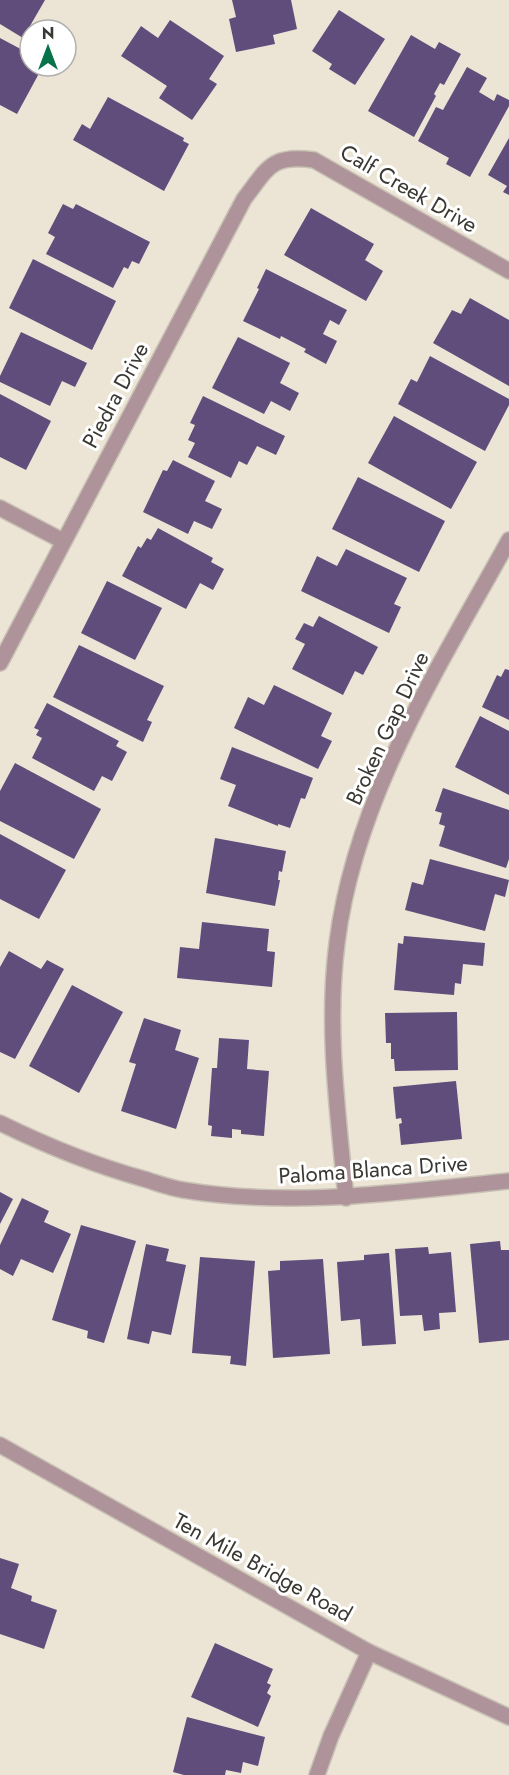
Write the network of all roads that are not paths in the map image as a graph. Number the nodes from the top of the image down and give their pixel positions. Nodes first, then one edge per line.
1 (283, 159) joint
2 (509, 271) edge
3 (0, 508) edge
4 (509, 540) edge
5 (63, 541) junction
6 (0, 663) edge
7 (0, 1123) edge
8 (509, 1181) edge
9 (346, 1198) junction
10 (0, 1445) edge
11 (369, 1652) junction
12 (509, 1717) edge
13 (317, 1775) edge

1 - 2 street, Calf Creek Drive
1 - 5 street, Piedra Drive
3 - 5 street
4 - 9 street, Broken Gap Drive
5 - 6 street, Piedra Drive
7 - 9 street, Paloma Blanca Drive
8 - 9 street, Paloma Blanca Drive
10 - 11 street, Ten Mile Bridge Road
11 - 12 street, Ten Mile Bridge Road
11 - 13 street

